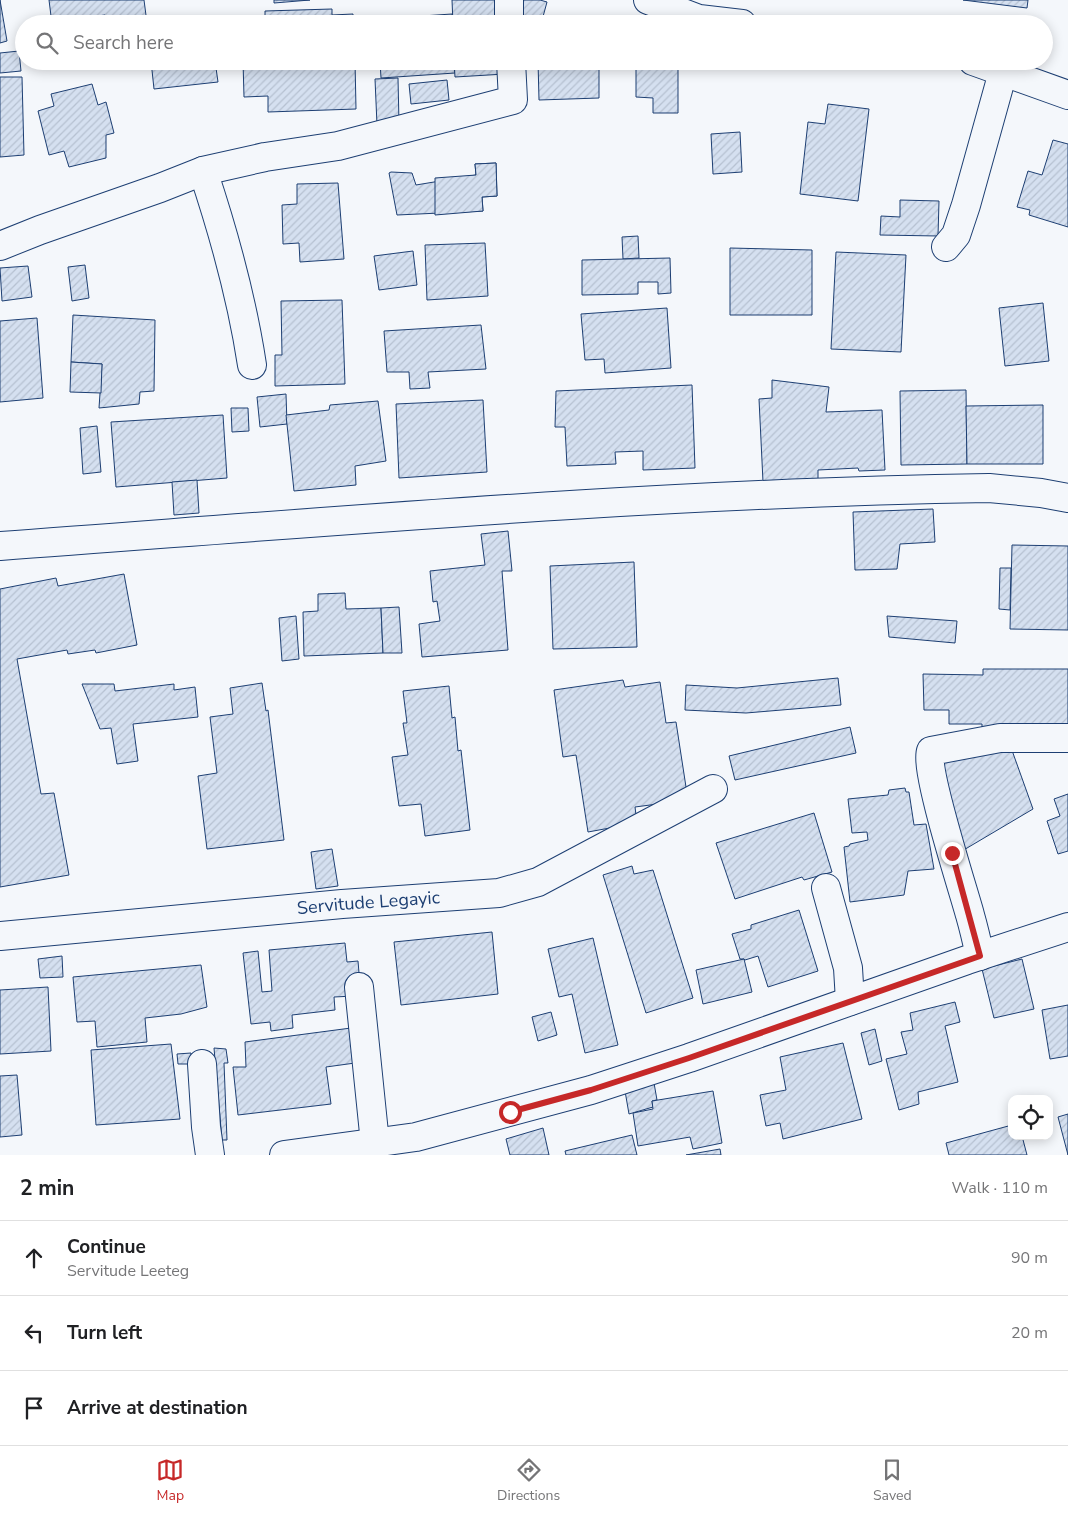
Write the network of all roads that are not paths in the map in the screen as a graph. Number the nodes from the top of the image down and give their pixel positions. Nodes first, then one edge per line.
1 (509, 0) edge
2 (648, 0) edge
3 (509, 15) edge
4 (688, 15) edge
5 (511, 70) edge
6 (998, 70) edge
7 (1003, 72) junction
8 (1068, 94) edge
9 (203, 171) junction
10 (0, 246) edge
11 (946, 247) dead end
12 (252, 364) dead end
13 (1068, 498) edge
14 (0, 546) edge
15 (1068, 738) edge
16 (713, 788) dead end
17 (826, 888) dead end
18 (1068, 928) edge
19 (0, 936) edge
20 (980, 956) junction
21 (359, 987) dead end
22 (850, 1001) junction
23 (202, 1064) dead end
24 (375, 1143) junction
25 (210, 1155) edge
26 (284, 1155) edge

1 - 3 street
2 - 4 street
5 - 9 street
6 - 7 street
7 - 8 street
7 - 11 street
9 - 10 street
9 - 12 street
13 - 14 street
15 - 20 street
16 - 19 street, Servitude Legayic
17 - 22 street
18 - 20 street
20 - 22 street
21 - 24 street
22 - 24 street
23 - 25 street
24 - 26 street

